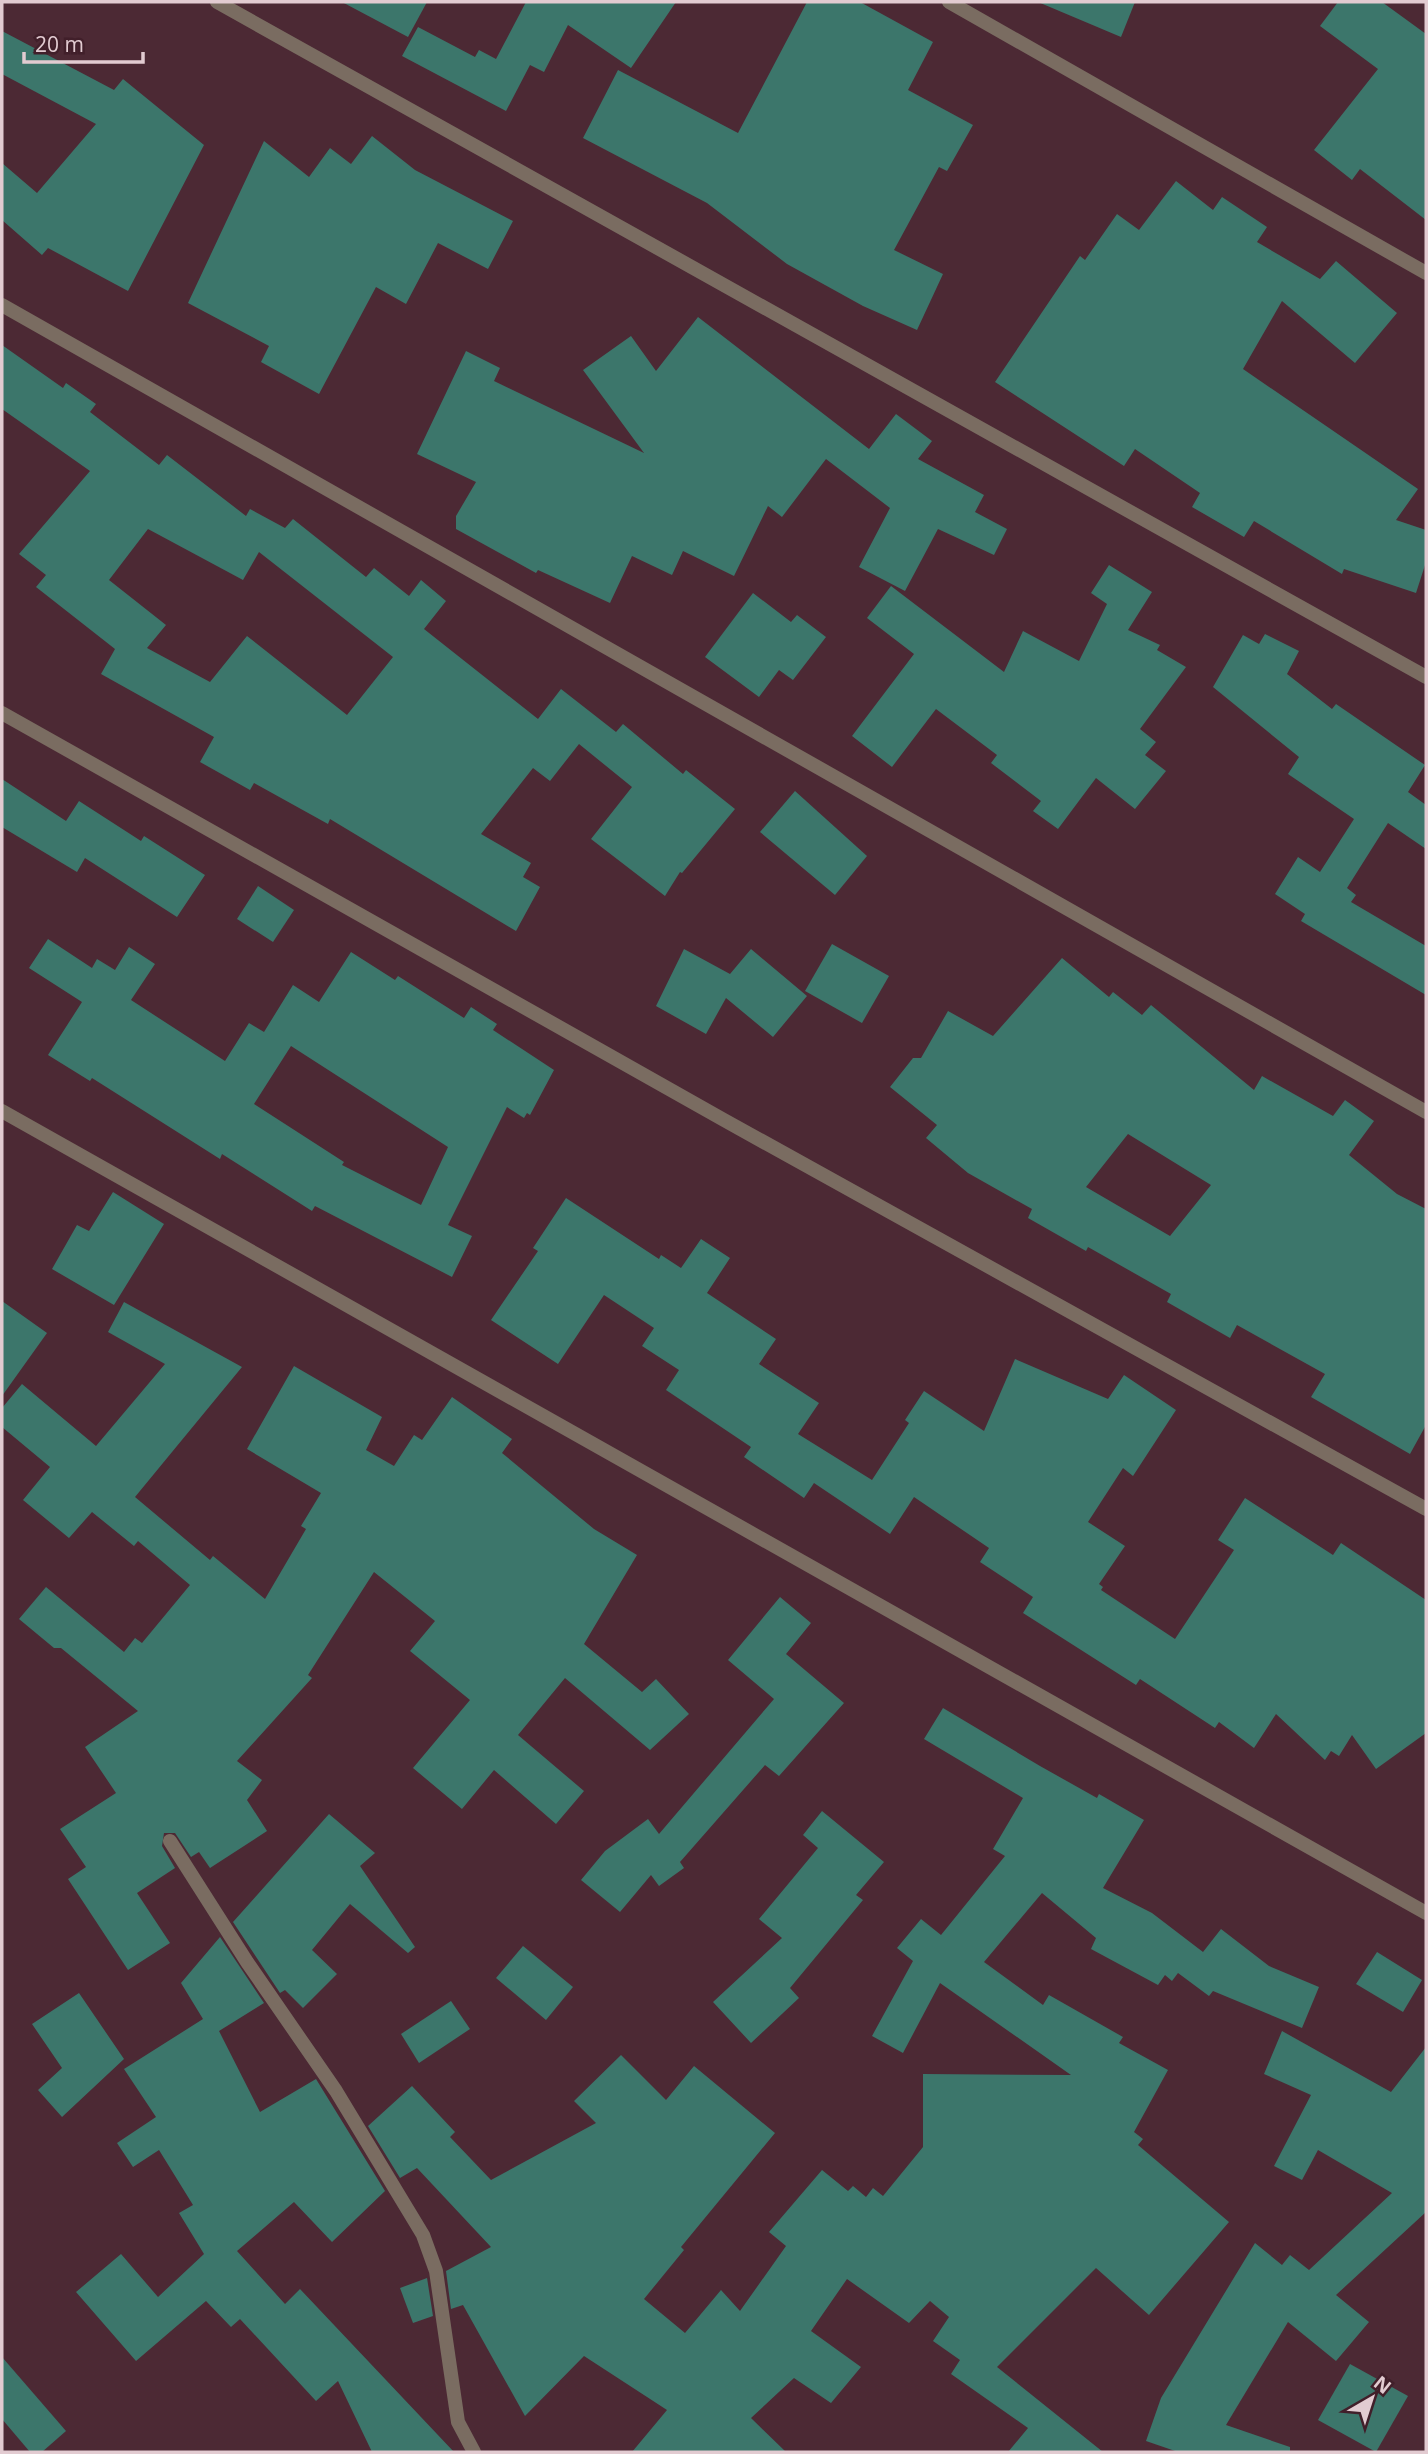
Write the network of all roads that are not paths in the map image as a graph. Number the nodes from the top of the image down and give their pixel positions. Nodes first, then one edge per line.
1 (217, 2) edge
2 (948, 2) edge
3 (1426, 273) edge
4 (2, 305) edge
5 (1426, 677) edge
6 (2, 713) edge
7 (2, 1111) edge
8 (1426, 1112) edge
9 (1426, 1509) edge
10 (170, 1841) dead end
11 (1426, 1913) edge
12 (474, 2452) edge

1 - 5 street
2 - 3 street
4 - 8 street
6 - 9 street
7 - 11 street
10 - 12 street

